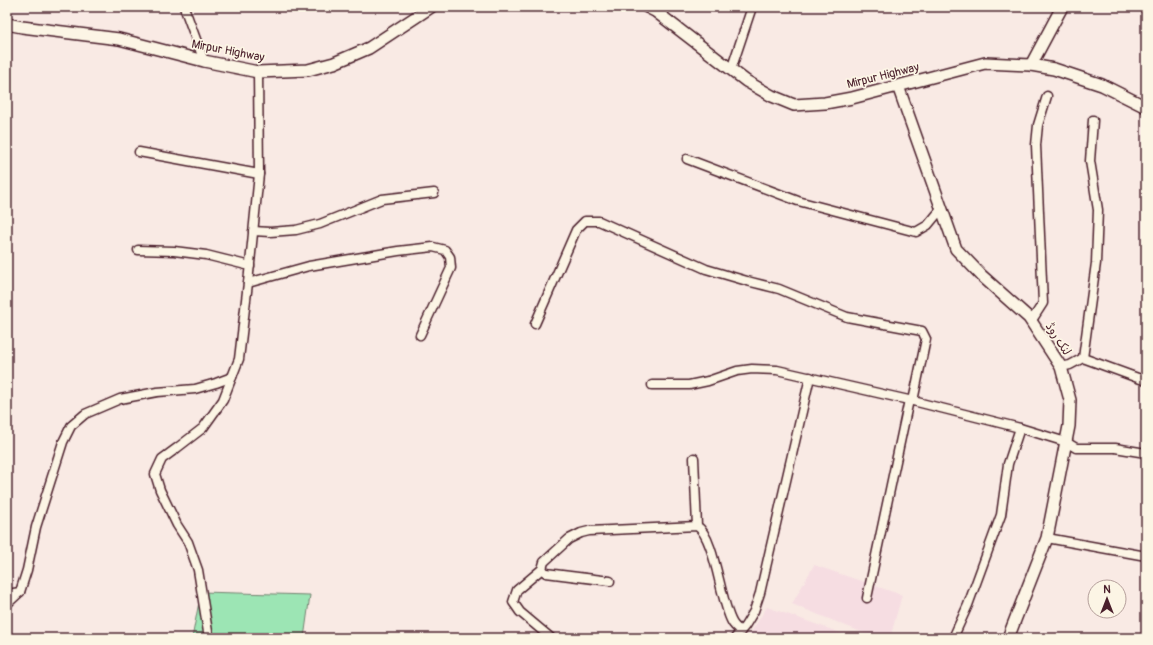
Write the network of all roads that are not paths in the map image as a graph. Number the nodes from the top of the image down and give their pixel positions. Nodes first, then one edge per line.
1 (184, 7) edge
2 (431, 7) edge
3 (647, 7) edge
4 (752, 7) edge
5 (1062, 7) edge
6 (419, 11) edge
7 (7, 24) edge
8 (204, 61) junction
9 (1031, 65) junction
10 (731, 70) junction
11 (258, 72) junction
12 (898, 86) junction
13 (1047, 96) dead end
14 (1146, 107) edge
15 (1093, 120) dead end
16 (139, 152) dead end
17 (687, 159) dead end
18 (259, 174) junction
19 (434, 193) dead end
20 (942, 208) junction
21 (253, 231) junction
22 (138, 250) dead end
23 (250, 266) junction
24 (248, 283) junction
25 (1029, 318) junction
26 (535, 324) dead end
27 (420, 335) dead end
28 (1083, 358) junction
29 (1061, 367) junction
30 (232, 377) junction
31 (810, 377) junction
32 (1146, 381) edge
33 (652, 385) dead end
34 (911, 401) junction
35 (1020, 428) junction
36 (1066, 442) junction
37 (1146, 453) edge
38 (694, 458) dead end
39 (697, 526) junction
40 (1047, 538) junction
41 (1146, 556) edge
42 (542, 569) junction
43 (610, 582) dead end
44 (20, 592) junction
45 (7, 594) edge
46 (867, 598) dead end
47 (7, 604) edge
48 (738, 635) edge
49 (209, 638) edge
50 (551, 638) edge
51 (953, 638) edge
52 (1008, 638) edge

1 - 8 street
2 - 6 main road, Mirpur Highway
3 - 10 main road, Mirpur Highway
4 - 10 street
5 - 9 main road
6 - 11 main road, Mirpur Highway
7 - 8 main road, Mirpur Highway
8 - 11 main road, Mirpur Highway
9 - 12 main road, Mirpur Highway
9 - 14 main road, Mirpur Highway
10 - 12 main road, Mirpur Highway
11 - 18 street
12 - 20 main road, لنک روڈ
13 - 25 street
15 - 28 street
16 - 18 street
17 - 20 street
18 - 21 street
19 - 21 street
20 - 25 main road, لنک روڈ
21 - 23 street
22 - 23 street
23 - 24 street
24 - 27 street
24 - 30 street
25 - 29 main road, لنک روڈ
26 - 34 street
28 - 29 street
28 - 32 street
29 - 36 main road, لنک روڈ
30 - 44 street
30 - 49 street
31 - 33 street
31 - 34 street
31 - 48 street
34 - 35 street
34 - 46 street
35 - 36 street
35 - 51 street
36 - 37 street
36 - 40 main road, لنک روڈ
38 - 39 street
39 - 42 street
39 - 48 street
40 - 41 street
40 - 52 main road, لنک روڈ
42 - 43 street
42 - 50 street
44 - 45 street
44 - 47 street

